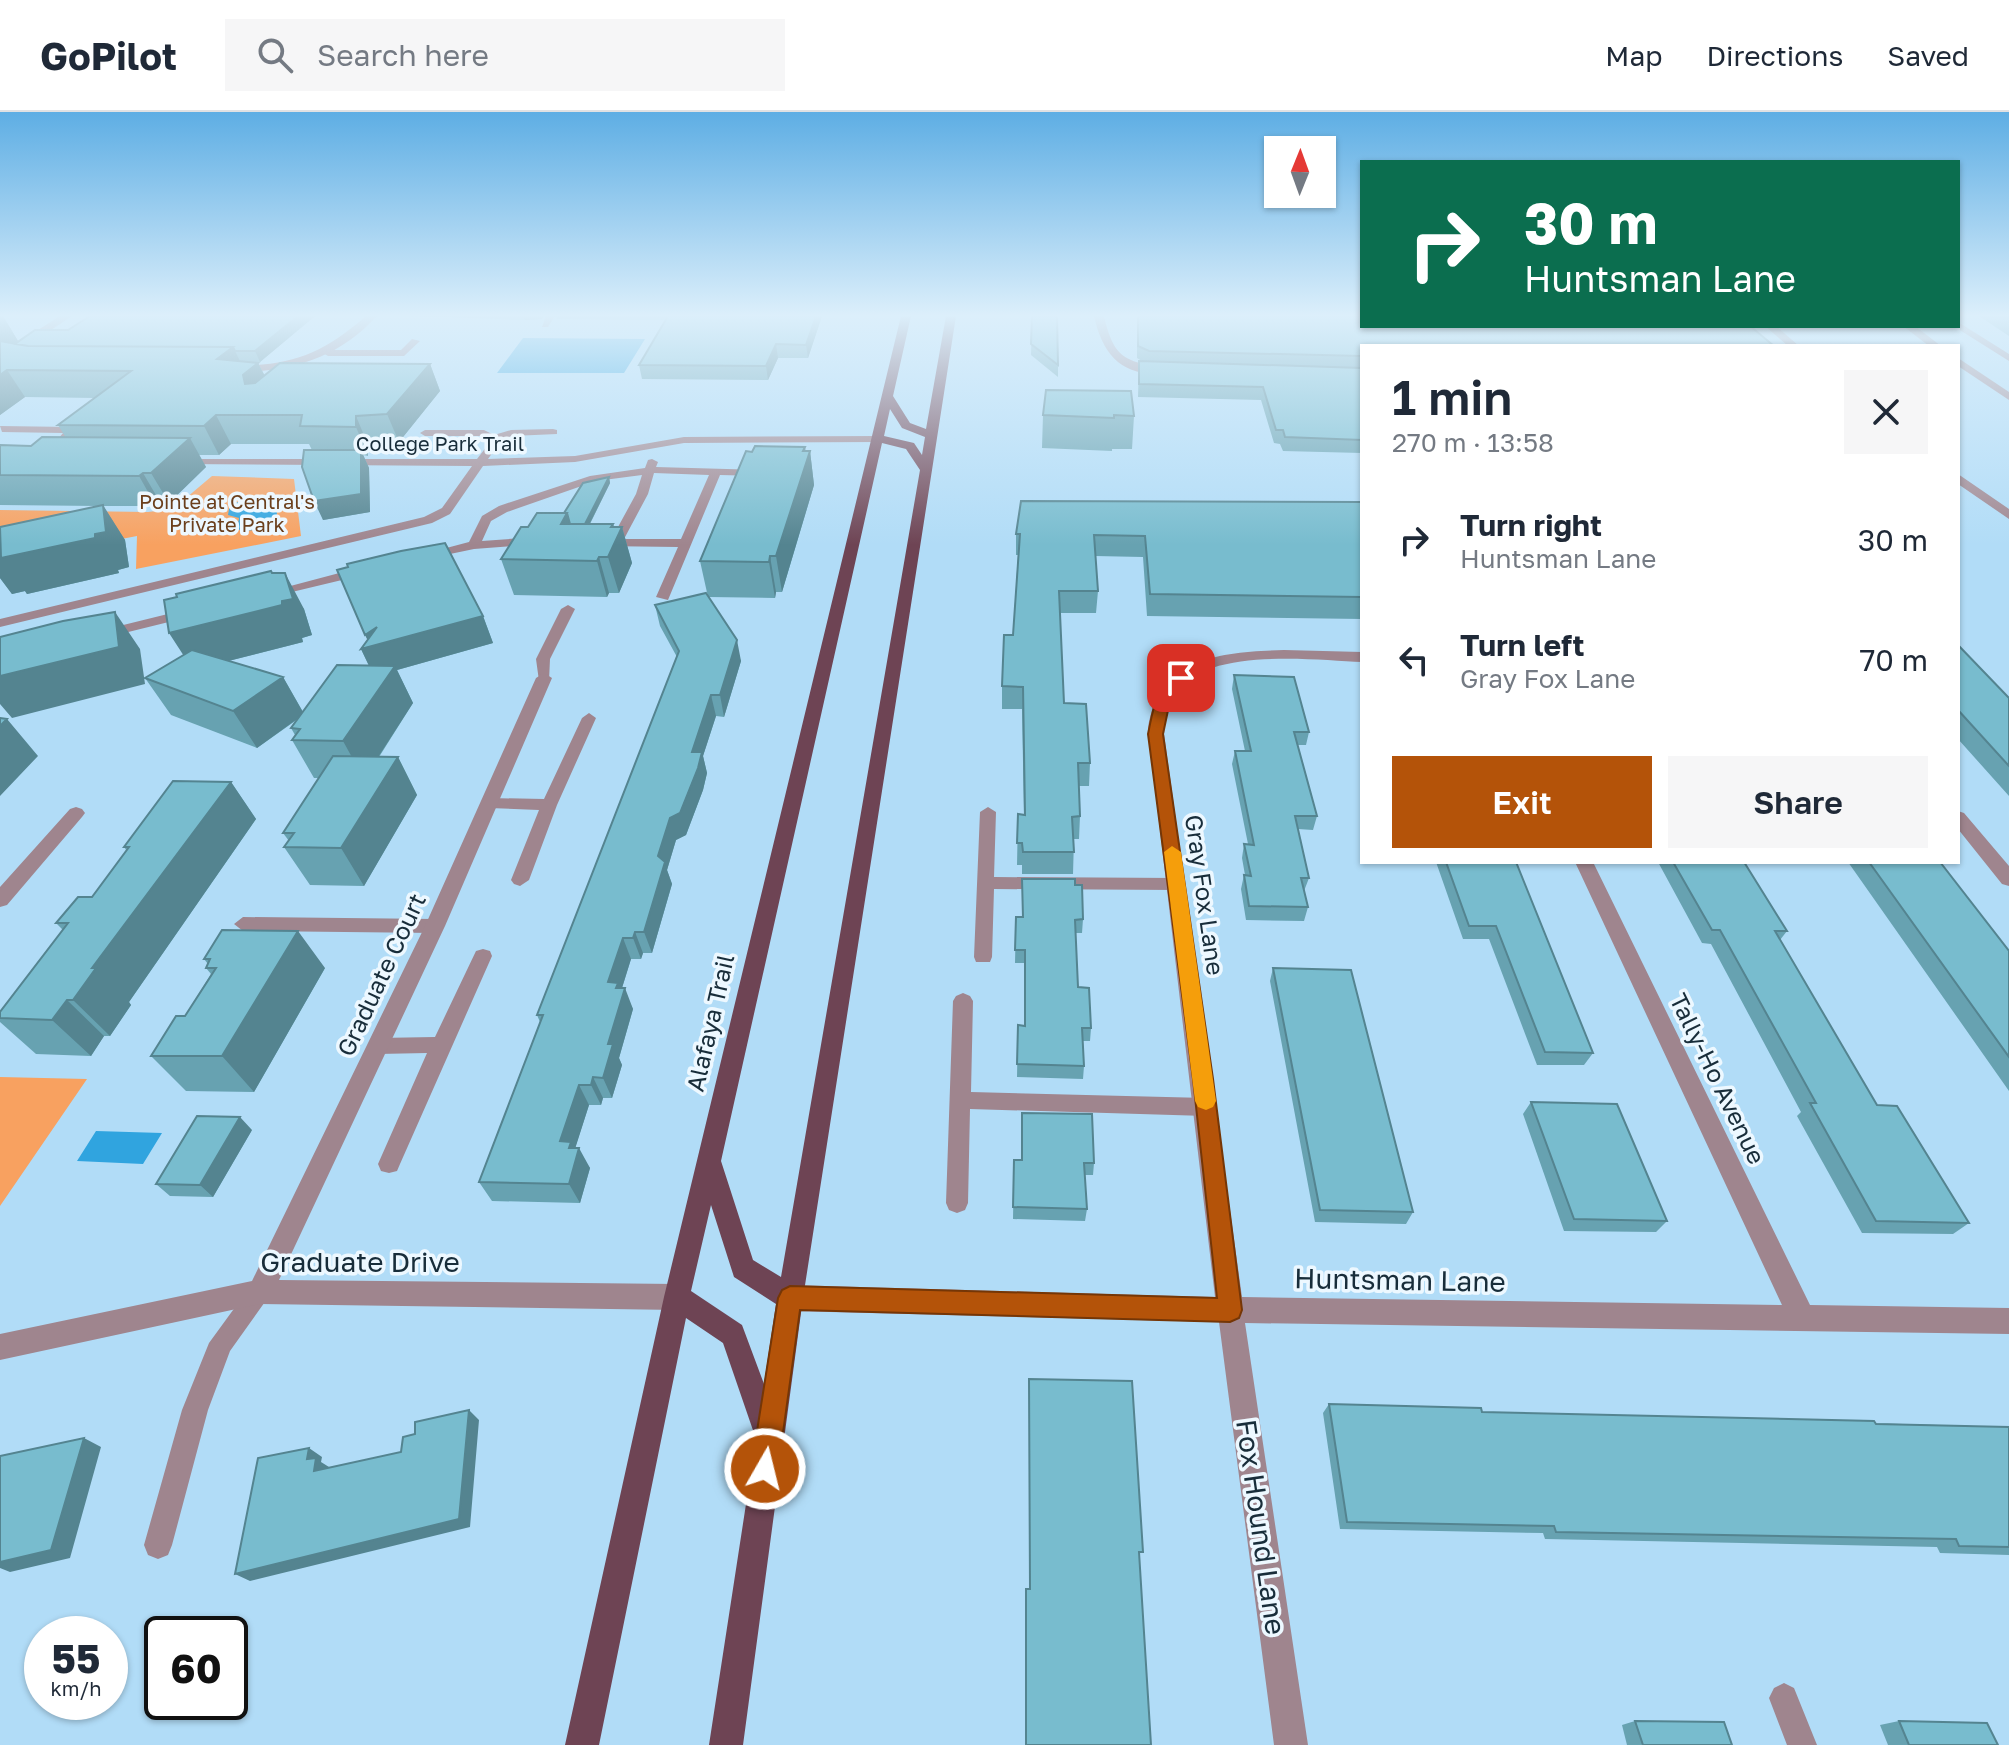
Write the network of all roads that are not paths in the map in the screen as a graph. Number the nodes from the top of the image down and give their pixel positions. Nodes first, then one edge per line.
1 (889, 392) edge
2 (939, 392) edge
3 (888, 397) junction
4 (2, 429) dead end
5 (553, 432) dead end
6 (425, 433) dead end
7 (932, 436) junction
8 (492, 439) junction
9 (879, 439) junction
10 (656, 444) junction
11 (48, 451) edge
12 (163, 461) edge
13 (481, 463) junction
14 (651, 470) junction
15 (926, 470) junction
16 (716, 472) junction
17 (775, 473) edge
18 (1960, 479) edge
19 (2009, 515) edge
20 (547, 541) edge
21 (588, 542) edge
22 (616, 542) junction
23 (686, 543) junction
24 (474, 545) junction
25 (417, 557) edge
26 (370, 569) edge
27 (262, 595) edge
28 (663, 597) dead end
29 (568, 609) dead end
30 (201, 610) edge
31 (0, 623) edge
32 (93, 637) edge
33 (1360, 657) edge
34 (544, 678) joint
35 (589, 718) dead end
36 (489, 803) junction
37 (549, 805) junction
38 (988, 812) dead end
39 (76, 813) dead end
40 (1960, 819) edge
41 (1585, 864) edge
42 (2009, 879) edge
43 (520, 880) dead end
44 (986, 883) junction
45 (1177, 884) junction
46 (0, 900) edge
47 (243, 924) dead end
48 (435, 926) junction
49 (483, 956) dead end
50 (983, 957) dead end
51 (963, 1001) dead end
52 (441, 1045) junction
53 (378, 1046) junction
54 (960, 1100) junction
55 (1206, 1107) junction
56 (709, 1162) junction
57 (389, 1164) dead end
58 (957, 1203) dead end
59 (260, 1292) junction
60 (677, 1297) junction
61 (790, 1298) junction
62 (1230, 1310) junction
63 (1802, 1318) junction
64 (2009, 1321) edge
65 (0, 1347) edge
66 (769, 1439) junction
67 (158, 1545) dead end
68 (1784, 1698) dead end
69 (582, 1745) edge
70 (726, 1745) edge
71 (1291, 1745) edge
72 (1802, 1745) edge

1 - 3 main road, Alafaya Trail
2 - 7 main road
3 - 7 main road
3 - 9 main road, Alafaya Trail
4 - 11 lane
5 - 8 lane
6 - 8 lane
7 - 15 main road
8 - 13 lane
9 - 10 lane, College Park Trail
9 - 15 main road
9 - 56 main road, Alafaya Trail
10 - 13 lane, College Park Trail
10 - 14 lane
12 - 13 lane, College Park Trail
13 - 31 lane
14 - 16 lane
14 - 22 lane
14 - 24 lane
15 - 61 main road
16 - 17 lane
16 - 23 lane
18 - 19 street
20 - 24 lane
21 - 22 lane
22 - 23 lane
23 - 28 lane
24 - 25 lane
26 - 27 lane
29 - 34 lane
30 - 32 lane
33 - 45 street, Gray Fox Lane
34 - 36 street, Graduate Court
35 - 37 lane
36 - 37 lane
36 - 48 street, Graduate Court
37 - 43 lane
38 - 44 lane
39 - 46 street
40 - 42 street
41 - 63 street, Tally-Ho Avenue
44 - 45 lane
44 - 50 lane
45 - 55 street, Gray Fox Lane
47 - 48 lane
48 - 53 street, Graduate Court
49 - 52 lane
51 - 54 lane
52 - 53 lane
52 - 57 lane
53 - 59 street, Graduate Court
54 - 55 lane
54 - 58 lane
55 - 62 street, Gray Fox Lane
56 - 60 main road, Alafaya Trail
56 - 61 main road
59 - 60 street, Graduate Drive
59 - 65 street, Graduate Drive
59 - 67 lane
60 - 66 main road
60 - 69 main road, Alafaya Trail
61 - 62 street, Huntsman Lane
61 - 66 main road
62 - 63 street, Huntsman Lane
62 - 71 street, Fox Hound Lane
63 - 64 street, Huntsman Lane
66 - 70 main road
68 - 72 lane

